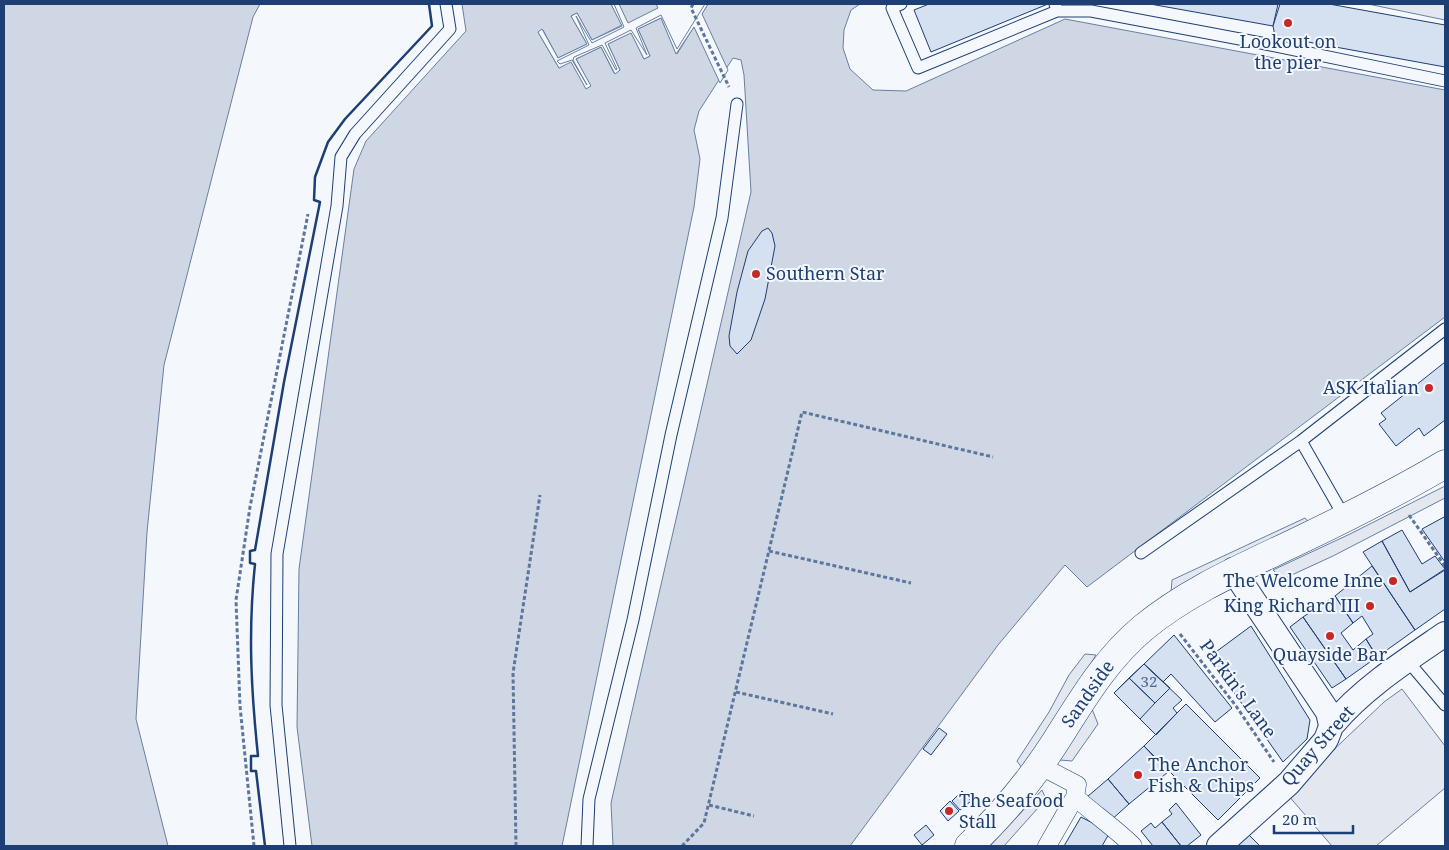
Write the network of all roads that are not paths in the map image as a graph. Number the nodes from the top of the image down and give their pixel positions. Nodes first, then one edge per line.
1 (446, 4) edge
2 (901, 4) edge
3 (1056, 7) edge
4 (1445, 81) edge
5 (737, 104) road end
6 (1445, 329) edge
7 (1300, 440) junction
8 (1445, 464) edge
9 (1345, 518) junction
10 (1141, 553) dead end
11 (1232, 570) junction
12 (1445, 634) edge
13 (1407, 660) junction
14 (1445, 705) edge
15 (1331, 725) junction
16 (1040, 765) junction
17 (1074, 797) junction
18 (290, 846) edge
19 (587, 846) edge
20 (969, 846) edge
21 (1047, 846) edge
22 (1134, 846) edge
23 (1219, 846) edge

1 - 18 lane
2 - 3 lane
3 - 4 lane
5 - 19 lane
6 - 7 lane
7 - 9 lane
7 - 10 lane
8 - 9 street, Sandside
9 - 11 street, Sandside
11 - 15 street
11 - 16 street, Sandside
12 - 13 street, Quay Street
13 - 14 lane
13 - 15 street, Quay Street
15 - 23 street, Quay Street
16 - 17 street
16 - 20 street, Sandside
17 - 21 street
17 - 22 street

